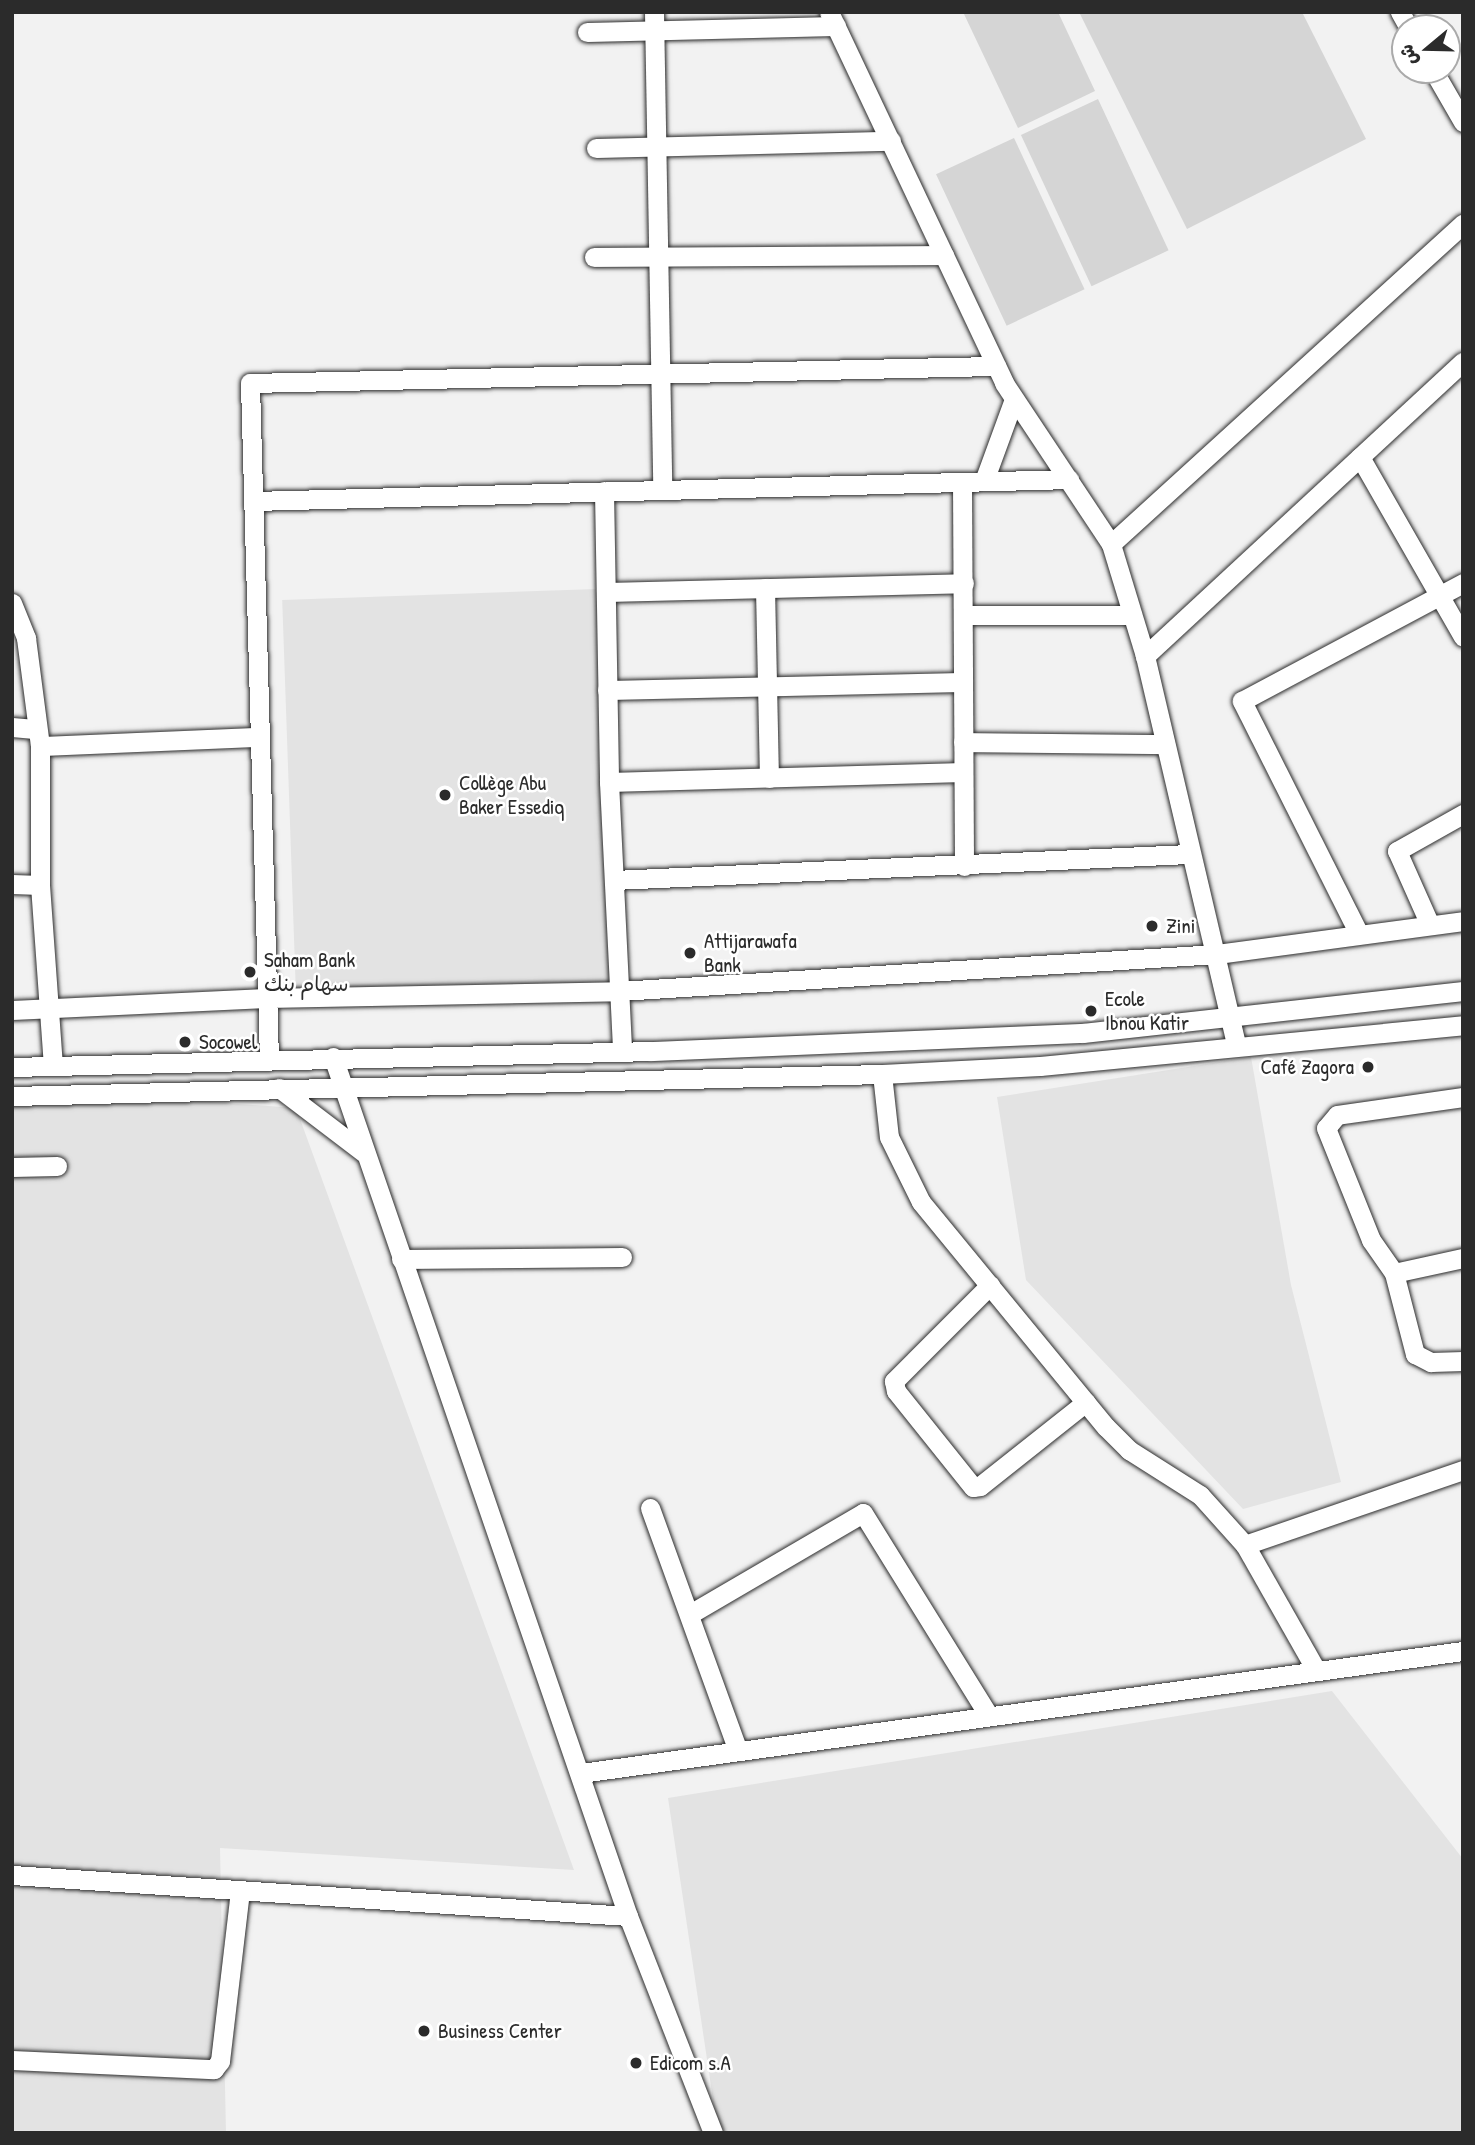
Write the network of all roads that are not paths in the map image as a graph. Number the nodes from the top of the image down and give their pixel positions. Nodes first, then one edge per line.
1 (833, 19) edge
2 (654, 21) edge
3 (587, 32) dead end
4 (1441, 84) edge
5 (1463, 121) edge
6 (891, 141) junction
7 (658, 146) junction
8 (596, 148) dead end
9 (1463, 224) edge
10 (944, 255) junction
11 (594, 257) dead end
12 (660, 257) junction
13 (1463, 362) edge
14 (996, 366) junction
15 (663, 370) junction
16 (1014, 399) junction
17 (1360, 457) junction
18 (1069, 479) junction
19 (984, 481) junction
20 (962, 482) junction
21 (662, 489) junction
22 (604, 491) junction
23 (253, 501) junction
24 (1111, 544) junction
25 (964, 583) junction
26 (1463, 583) edge
27 (765, 588) junction
28 (606, 592) junction
29 (1440, 596) junction
30 (12, 603) edge
31 (964, 615) junction
32 (1132, 615) junction
33 (1463, 637) edge
34 (1145, 656) junction
35 (963, 682) junction
36 (768, 687) junction
37 (607, 690) junction
38 (12, 727) edge
39 (257, 737) junction
40 (38, 738) junction
41 (963, 742) junction
42 (1165, 744) junction
43 (963, 772) junction
44 (769, 778) junction
45 (609, 782) junction
46 (1463, 814) edge
47 (1189, 854) junction
48 (964, 866) junction
49 (614, 880) junction
50 (12, 884) edge
51 (40, 885) junction
52 (1463, 921) edge
53 (1430, 925) junction
54 (1359, 933) junction
55 (1217, 954) junction
56 (619, 991) junction
57 (1463, 991) edge
58 (266, 998) junction
59 (48, 1009) junction
60 (12, 1010) edge
61 (1231, 1016) junction
62 (1463, 1025) edge
63 (1236, 1045) junction
64 (622, 1051) junction
65 (332, 1057) junction
66 (269, 1060) junction
67 (53, 1066) junction
68 (12, 1067) edge
69 (882, 1074) junction
70 (343, 1086) junction
71 (279, 1088) junction
72 (12, 1096) edge
73 (1463, 1097) edge
74 (363, 1152) junction
75 (57, 1166) dead end
76 (12, 1167) edge
77 (622, 1257) dead end
78 (1463, 1258) edge
79 (401, 1259) junction
80 (1394, 1273) junction
81 (989, 1285) junction
82 (1463, 1361) edge
83 (1086, 1402) junction
84 (1463, 1470) edge
85 (650, 1508) dead end
86 (1245, 1545) junction
87 (690, 1614) junction
88 (1463, 1651) edge
89 (1315, 1670) junction
90 (989, 1716) junction
91 (738, 1751) junction
92 (581, 1773) junction
93 (12, 1875) edge
94 (240, 1891) junction
95 (628, 1916) junction
96 (12, 2060) edge
97 (713, 2133) edge

1 - 2 street
1 - 6 street
2 - 3 street
2 - 7 street
4 - 5 street
6 - 7 street
6 - 10 street
7 - 8 street
7 - 12 street
9 - 24 street
10 - 12 street
10 - 14 street
11 - 12 street
12 - 15 street
13 - 17 street
14 - 15 street
14 - 16 street
15 - 21 street
15 - 23 street
16 - 18 street
16 - 19 street
17 - 29 street
17 - 34 street
18 - 19 street
18 - 24 street
19 - 20 street
20 - 21 street
20 - 25 street
21 - 22 street
22 - 23 street
22 - 28 street
23 - 39 street
24 - 32 street
25 - 27 street
25 - 31 street
26 - 29 street
27 - 28 street
27 - 36 street
28 - 37 street
29 - 33 street
29 - 54 street
30 - 40 street
31 - 32 street
31 - 35 street
32 - 34 street
34 - 42 street
35 - 36 street
35 - 41 street
36 - 37 street
36 - 44 street
37 - 45 street
38 - 40 street
39 - 40 street
39 - 58 street
40 - 51 street
41 - 42 street
41 - 43 street
42 - 47 street
43 - 44 street
43 - 48 street
44 - 45 street
45 - 49 street
46 - 53 street
47 - 48 street
47 - 55 street
48 - 49 street
49 - 56 street
50 - 51 street
51 - 59 street
52 - 53 street
53 - 54 street
54 - 55 street
55 - 56 street
55 - 61 street
56 - 58 street
56 - 64 street
57 - 61 street
58 - 59 street
58 - 66 street
59 - 60 street
59 - 67 street
61 - 63 street
61 - 64 street
62 - 63 street
63 - 69 street
64 - 65 street
65 - 66 street
65 - 70 street
66 - 67 street
67 - 68 street
69 - 70 street
69 - 81 street
70 - 71 street
70 - 74 street
71 - 72 street
71 - 74 street
73 - 80 street
74 - 79 street
75 - 76 street
77 - 79 street
78 - 80 street
79 - 92 street
80 - 82 street
81 - 83 street
81 - 83 street
83 - 86 street
84 - 86 street
85 - 87 street
86 - 89 street
87 - 90 street
87 - 91 street
88 - 89 street
89 - 90 street
90 - 91 street
91 - 92 street
92 - 95 street
93 - 94 street
94 - 95 street
94 - 96 street
95 - 97 street

